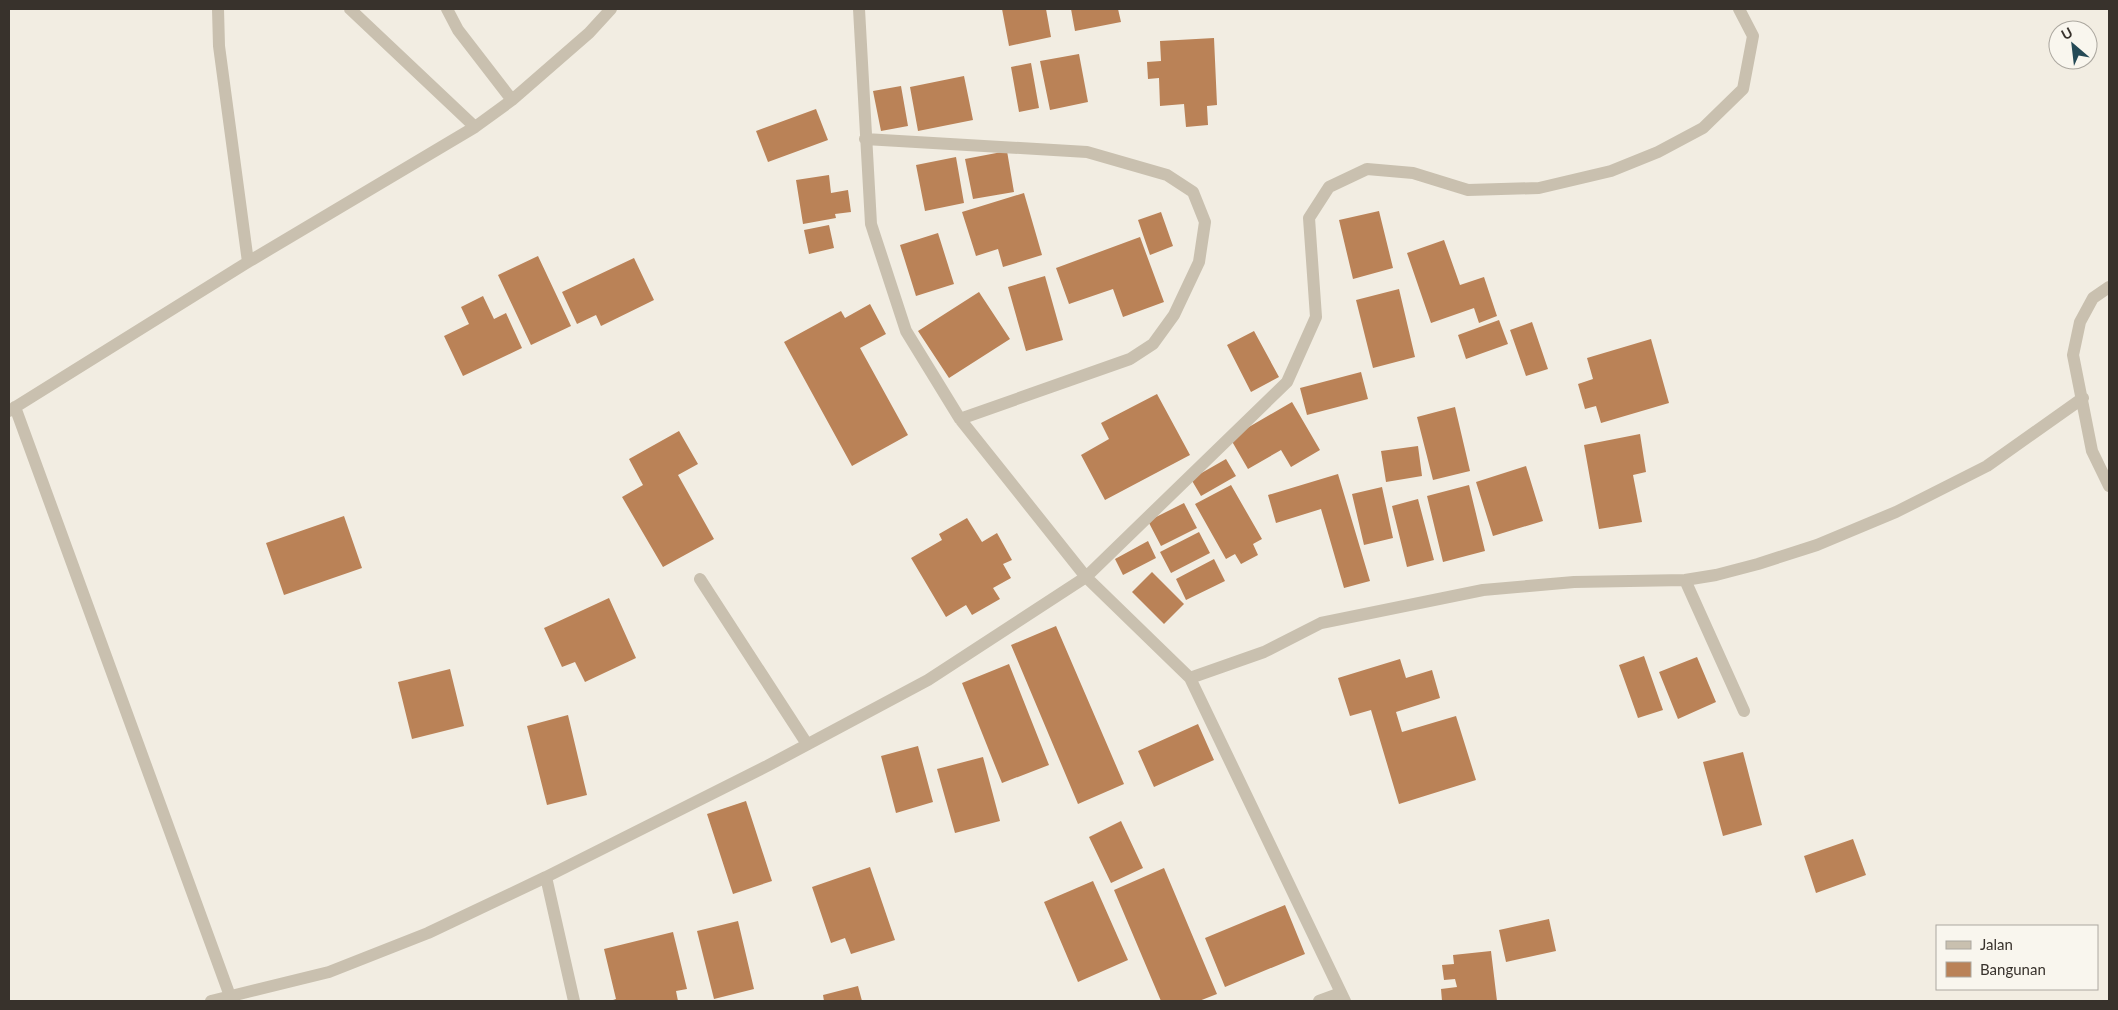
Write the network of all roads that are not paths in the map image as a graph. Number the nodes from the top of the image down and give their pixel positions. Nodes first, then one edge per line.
1 (218, 9) edge
2 (350, 9) edge
3 (447, 9) edge
4 (611, 9) edge
5 (859, 9) edge
6 (1739, 9) edge
7 (512, 100) junction
8 (475, 127) junction
9 (865, 139) junction
10 (248, 262) junction
11 (2109, 287) edge
12 (2083, 398) junction
13 (12, 409) edge
14 (960, 419) junction
15 (2109, 486) edge
16 (1086, 577) junction
17 (700, 579) dead end
18 (1685, 580) junction
19 (1190, 678) junction
20 (1744, 711) dead end
21 (807, 744) junction
22 (546, 877) junction
23 (230, 996) junction
24 (1343, 997) edge
25 (211, 1001) edge
26 (574, 1001) edge
27 (1319, 1001) edge

1 - 10 street
2 - 8 street
3 - 7 street
4 - 7 street
5 - 9 street
6 - 16 street
7 - 8 street
8 - 10 street
9 - 14 street
9 - 14 street
10 - 13 street
11 - 12 street
12 - 15 street
12 - 18 street
13 - 23 street
14 - 16 street
16 - 19 street
16 - 21 street
17 - 21 street
18 - 19 street
18 - 20 street
19 - 24 street
21 - 22 street
22 - 23 street
22 - 26 street
23 - 25 street
24 - 27 street

